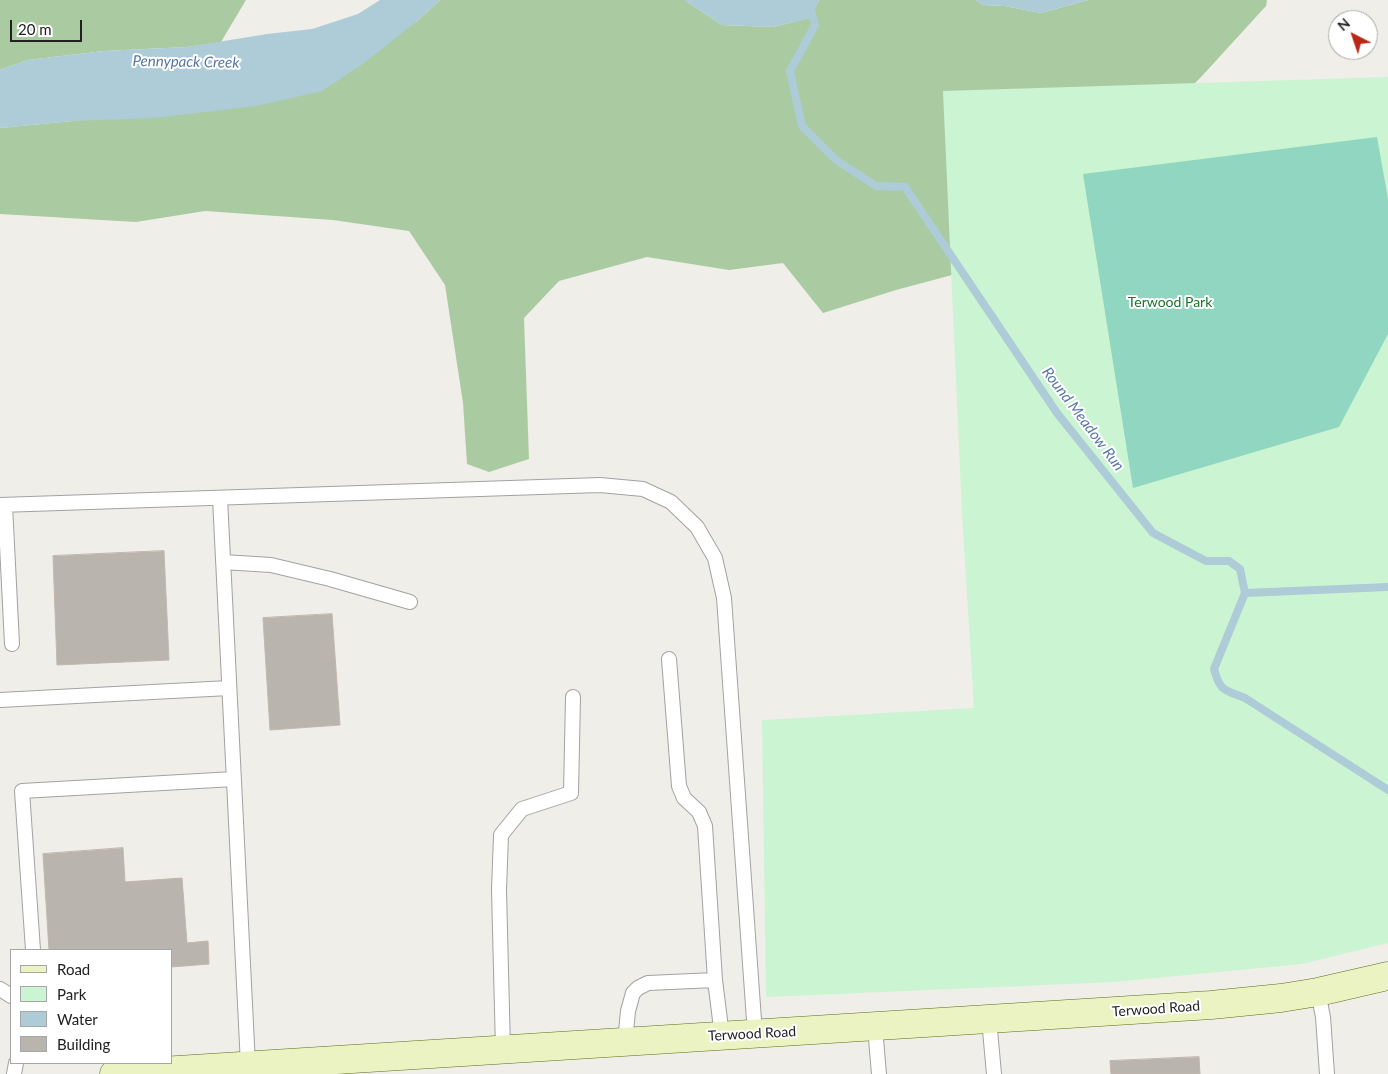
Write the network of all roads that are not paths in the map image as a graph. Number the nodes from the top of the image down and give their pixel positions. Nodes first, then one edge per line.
1 (220, 498) junction
2 (3, 505) edge
3 (224, 562) junction
4 (410, 602) dead end
5 (12, 644) dead end
6 (669, 659) dead end
7 (229, 688) junction
8 (573, 697) dead end
9 (0, 700) edge
10 (234, 779) junction
11 (33, 949) edge
12 (1388, 976) edge
13 (715, 980) junction
14 (1318, 992) junction
15 (989, 1020) junction
16 (875, 1027) junction
17 (755, 1034) junction
18 (722, 1036) junction
19 (624, 1042) junction
20 (503, 1050) junction
21 (106, 1064) edge
22 (248, 1065) junction
23 (372, 1066) edge
24 (114, 1074) edge
25 (119, 1074) edge
26 (878, 1074) edge
27 (994, 1074) edge
28 (1327, 1074) edge

1 - 2 lane
1 - 3 lane
1 - 17 lane
2 - 5 lane
3 - 4 lane
3 - 7 lane
6 - 13 lane
7 - 9 lane
7 - 10 lane
8 - 20 lane
10 - 11 lane
10 - 22 lane
12 - 14 street, Terwood Road
13 - 18 lane
13 - 19 lane
14 - 15 street, Terwood Road
14 - 28 lane
15 - 16 street, Terwood Road
15 - 27 lane
16 - 17 street, Terwood Road
16 - 26 lane
17 - 18 street, Terwood Road
18 - 19 street, Terwood Road
19 - 20 street, Terwood Road
20 - 23 street, Terwood Road
21 - 25 lane
22 - 23 street, Terwood Road
22 - 25 street, Terwood Road
24 - 25 street, Terwood Road

